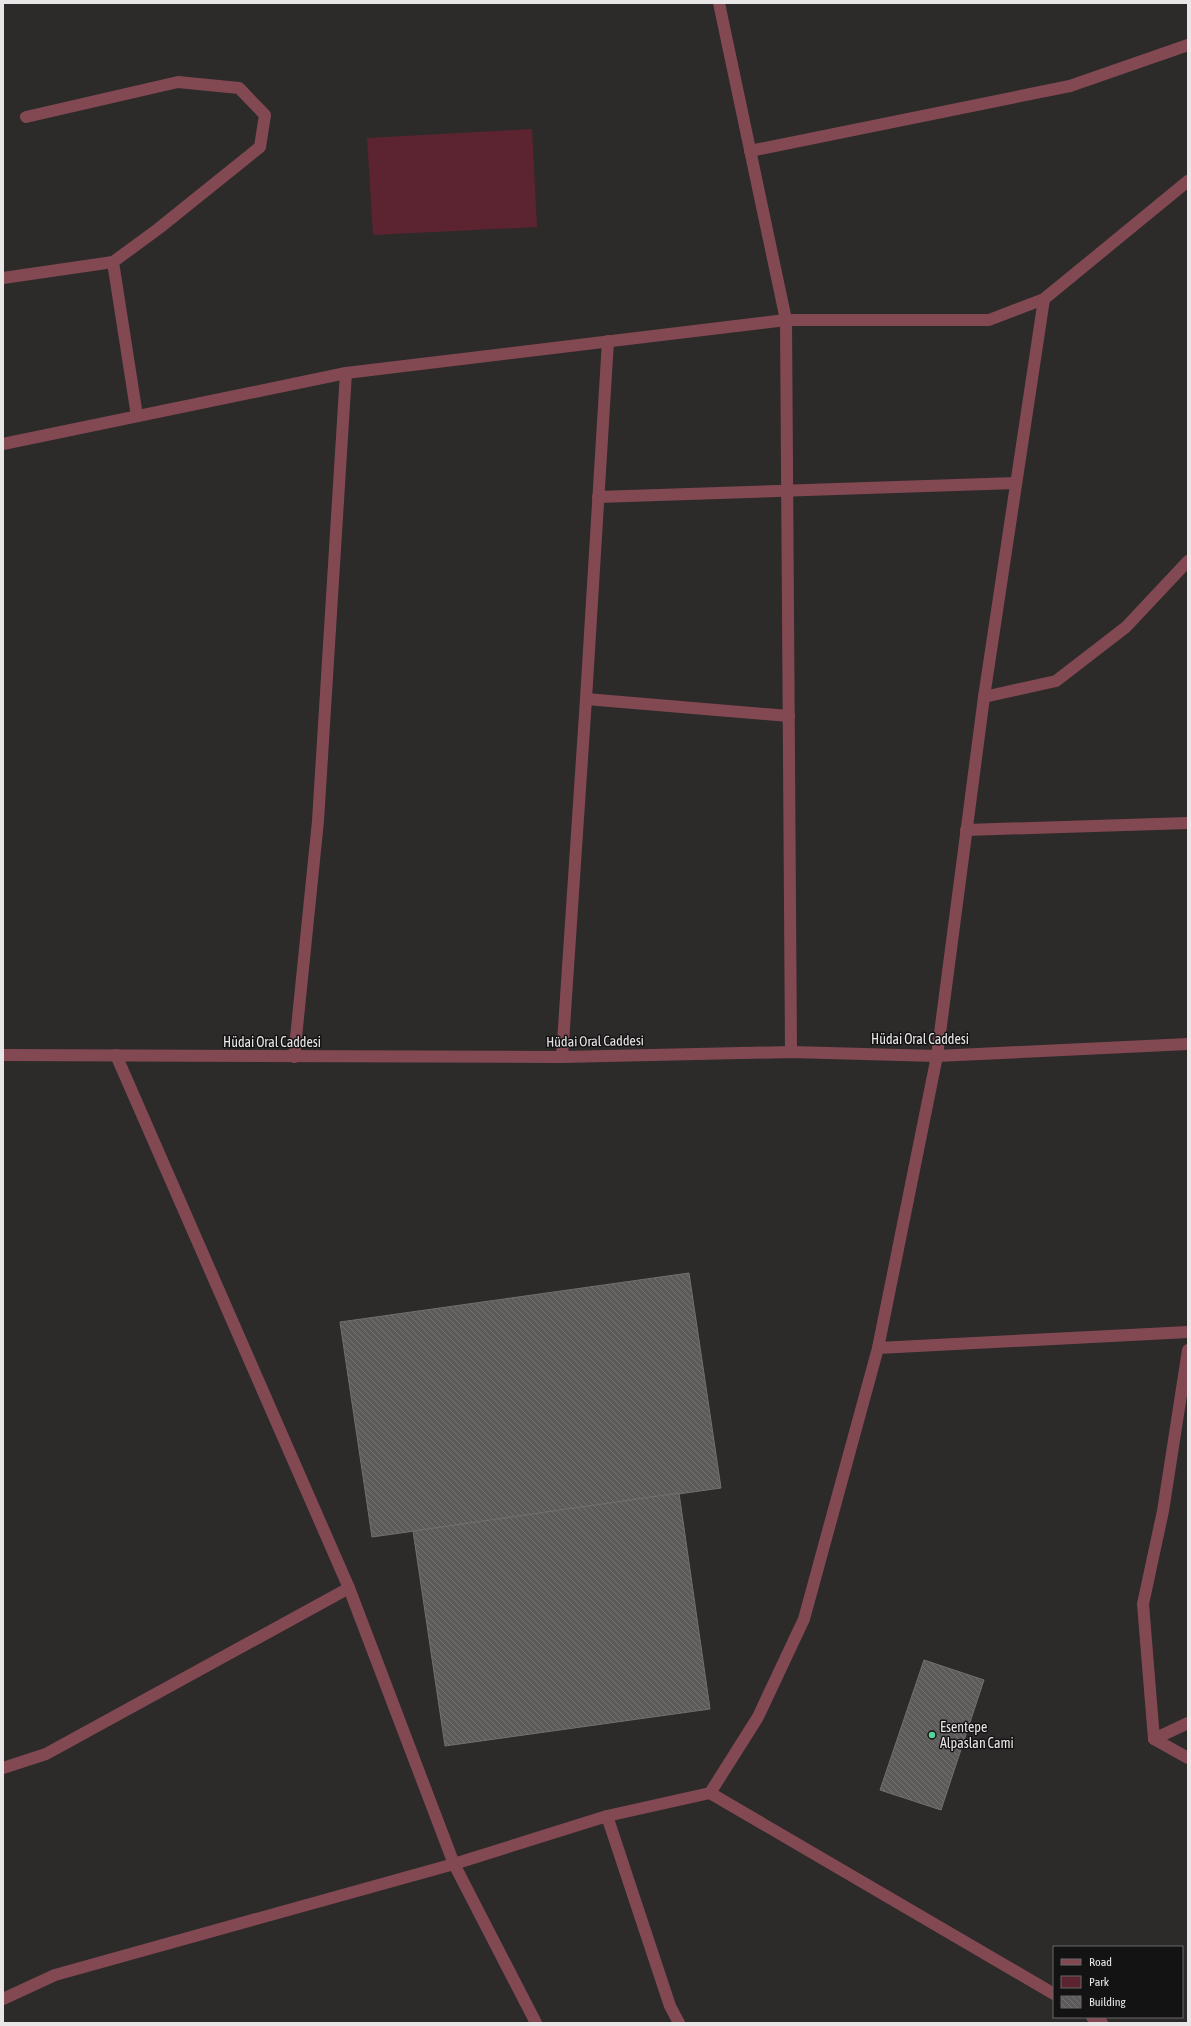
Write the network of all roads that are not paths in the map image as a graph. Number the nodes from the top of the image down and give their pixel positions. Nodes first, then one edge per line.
1 (719, 3) edge
2 (1188, 45) edge
3 (26, 117) dead end
4 (750, 152) junction
5 (1188, 181) edge
6 (113, 262) junction
7 (3, 278) edge
8 (1044, 299) junction
9 (786, 320) junction
10 (608, 341) junction
11 (346, 373) junction
12 (137, 416) junction
13 (3, 444) edge
14 (1016, 483) junction
15 (787, 491) junction
16 (598, 497) junction
17 (1188, 561) edge
18 (984, 697) junction
19 (586, 699) junction
20 (789, 716) junction
21 (1188, 823) edge
22 (966, 830) junction
23 (1188, 1044) edge
24 (791, 1052) junction
25 (3, 1055) edge
26 (116, 1055) junction
27 (937, 1056) junction
28 (294, 1057) junction
29 (562, 1057) junction
30 (1188, 1332) edge
31 (878, 1348) junction
32 (1188, 1350) edge
33 (349, 1588) junction
34 (1188, 1723) edge
35 (1154, 1739) junction
36 (1188, 1758) edge
37 (3, 1768) edge
38 (710, 1793) junction
39 (607, 1816) junction
40 (454, 1864) junction
41 (1053, 1993) edge
42 (3, 1999) edge
43 (536, 2023) edge
44 (679, 2023) edge

1 - 4 street
2 - 4 street
3 - 6 street
4 - 9 street
5 - 8 street
6 - 7 street
6 - 12 street
8 - 9 street
8 - 14 street
9 - 10 street
9 - 15 street
10 - 11 street
10 - 16 street
11 - 12 street
11 - 28 street
12 - 13 street
14 - 15 street
14 - 18 street
15 - 16 street
15 - 20 street
16 - 19 street
17 - 18 street
18 - 22 street
19 - 20 street
19 - 29 street
20 - 24 street
21 - 22 street
22 - 27 street
23 - 27 street, Hüdai Oral Caddesi
24 - 27 street, Hüdai Oral Caddesi
24 - 29 street, Hüdai Oral Caddesi
25 - 26 street, Hüdai Oral Caddesi
26 - 28 street, Hüdai Oral Caddesi
26 - 33 street
27 - 31 street
28 - 29 street, Hüdai Oral Caddesi
30 - 31 street
31 - 38 street
32 - 35 street
33 - 37 street
33 - 40 street
34 - 35 street
35 - 36 street
38 - 39 street
38 - 41 street
39 - 40 street
39 - 44 street
40 - 42 street
40 - 43 street

